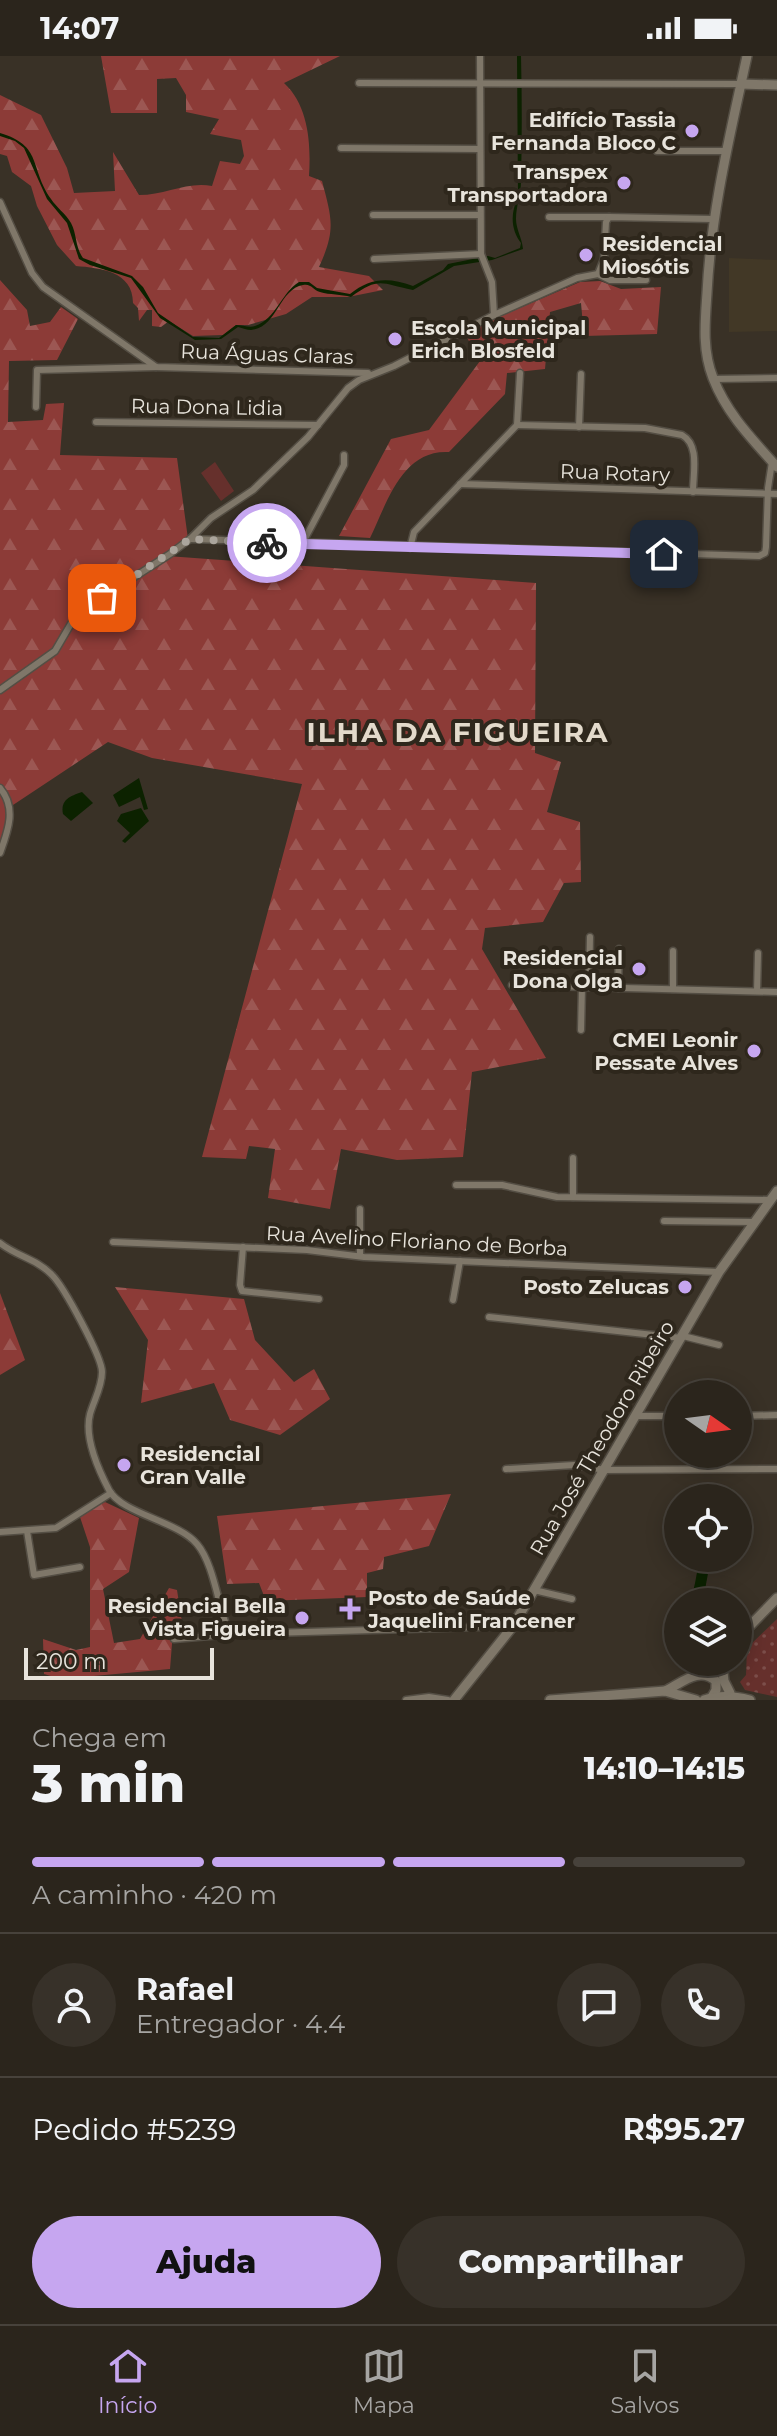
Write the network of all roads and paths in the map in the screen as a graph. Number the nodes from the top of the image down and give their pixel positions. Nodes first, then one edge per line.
1 (480, 56) edge
2 (746, 61) edge
3 (359, 83) dead end
4 (480, 84) junction
5 (740, 84) junction
6 (762, 85) junction
7 (777, 85) edge
8 (341, 148) dead end
9 (480, 149) junction
10 (657, 151) dead end
11 (726, 151) junction
12 (0, 202) edge
13 (373, 215) dead end
14 (480, 215) junction
15 (549, 217) dead end
16 (609, 217) junction
17 (712, 219) junction
18 (481, 254) junction
19 (374, 259) dead end
20 (598, 274) junction
21 (646, 280) dead end
22 (494, 315) junction
23 (156, 367) junction
24 (344, 372) junction
25 (372, 373) junction
26 (520, 373) dead end
27 (581, 374) dead end
28 (777, 378) edge
29 (713, 379) junction
30 (348, 388) junction
31 (36, 407) dead end
32 (96, 422) dead end
33 (318, 425) junction
34 (517, 425) junction
35 (579, 427) junction
36 (344, 455) dead end
37 (775, 464) edge
38 (460, 484) junction
39 (693, 492) junction
40 (777, 492) edge
41 (768, 494) junction
42 (190, 539) junction
43 (302, 544) junction
44 (410, 548) junction
45 (0, 690) edge
46 (2, 791) edge
47 (0, 853) edge
48 (590, 937) dead end
49 (619, 949) dead end
50 (673, 951) dead end
51 (758, 953) dead end
52 (512, 985) dead end
53 (585, 987) junction
54 (618, 988) junction
55 (673, 989) junction
56 (757, 991) junction
57 (777, 992) edge
58 (581, 1030) dead end
59 (573, 1158) dead end
60 (456, 1185) dead end
61 (775, 1195) edge
62 (573, 1197) junction
63 (360, 1209) dead end
64 (664, 1221) dead end
65 (753, 1222) junction
66 (113, 1242) dead end
67 (2, 1247) edge
68 (243, 1247) junction
69 (360, 1256) junction
70 (460, 1261) junction
71 (719, 1272) junction
72 (319, 1299) dead end
73 (453, 1300) dead end
74 (489, 1317) dead end
75 (682, 1337) junction
76 (719, 1345) dead end
77 (777, 1415) edge
78 (636, 1416) junction
79 (664, 1416) edge
80 (752, 1416) edge
81 (506, 1469) dead end
82 (777, 1469) edge
83 (605, 1470) junction
84 (111, 1493) junction
85 (27, 1531) junction
86 (0, 1532) edge
87 (80, 1567) dead end
88 (534, 1590) junction
89 (777, 1598) edge
90 (572, 1599) dead end
91 (752, 1624) edge
92 (513, 1626) junction
93 (233, 1634) junction
94 (174, 1639) dead end
95 (718, 1676) edge
96 (723, 1676) edge
97 (692, 1677) junction
98 (717, 1682) junction
99 (665, 1691) junction
100 (740, 1697) edge
101 (418, 1699) edge
102 (693, 1699) edge
103 (709, 1699) edge
104 (406, 1700) edge
105 (451, 1700) edge
106 (550, 1700) edge

1 - 4 street
2 - 5 main road
2 - 6 main road
3 - 4 street
4 - 5 street
4 - 9 street
5 - 6 main road
5 - 11 main road
6 - 7 main road
8 - 9 street
9 - 14 street
10 - 11 street
11 - 17 main road
12 - 23 street, Rua Águas Claras
13 - 14 street
14 - 18 street
15 - 16 street
16 - 17 street
16 - 20 street
17 - 29 main road
18 - 19 street
18 - 22 street
20 - 21 street
20 - 22 street
22 - 25 street
23 - 24 street, Rua Águas Claras
23 - 31 street
24 - 25 street, Rua Águas Claras
24 - 30 street
25 - 30 street
26 - 34 street
27 - 35 street
28 - 29 street
29 - 37 main road
30 - 33 street
32 - 33 street, Rua Dona Lidia
33 - 42 street
34 - 35 street
34 - 38 street
35 - 39 street
36 - 43 street
37 - 41 street
38 - 39 street, Rua Rotary
38 - 44 street
39 - 41 street, Rua Rotary
40 - 41 street, Rua Rotary
41 - 44 street
42 - 43 street
42 - 45 street
43 - 44 street
46 - 47 street
48 - 53 street
49 - 54 street
50 - 55 street
51 - 56 street
52 - 53 street
53 - 54 street
53 - 58 street
54 - 55 street
55 - 56 street
56 - 57 street
59 - 62 street
60 - 62 street
61 - 62 street
61 - 65 main road, Rua José Theodoro Ribeiro
63 - 69 street
64 - 65 street
65 - 71 main road, Rua José Theodoro Ribeiro
66 - 68 street, Rua Avelino Floriano de Borba
67 - 84 street
68 - 69 street, Rua Avelino Floriano de Borba
68 - 72 street
69 - 70 street, Rua Avelino Floriano de Borba
70 - 71 street, Rua Avelino Floriano de Borba
70 - 73 street
71 - 75 main road, Rua José Theodoro Ribeiro
74 - 75 street
75 - 76 street
75 - 78 main road, Rua José Theodoro Ribeiro
77 - 80 street
78 - 79 street
78 - 83 main road, Rua José Theodoro Ribeiro
81 - 83 street
82 - 83 street
83 - 88 main road, Rua José Theodoro Ribeiro
84 - 85 street
84 - 93 street
85 - 86 street
85 - 87 street
88 - 90 street
88 - 92 main road, Rua José Theodoro Ribeiro
89 - 91 main road
92 - 93 street
92 - 105 main road, Rua José Theodoro Ribeiro
93 - 94 street
95 - 98 main road
96 - 100 main road
97 - 98 main road
97 - 99 main road
97 - 102 main road
98 - 100 main road
98 - 103 main road
99 - 102 main road
99 - 106 main road
100 - 103 main road
101 - 104 street
101 - 105 street

